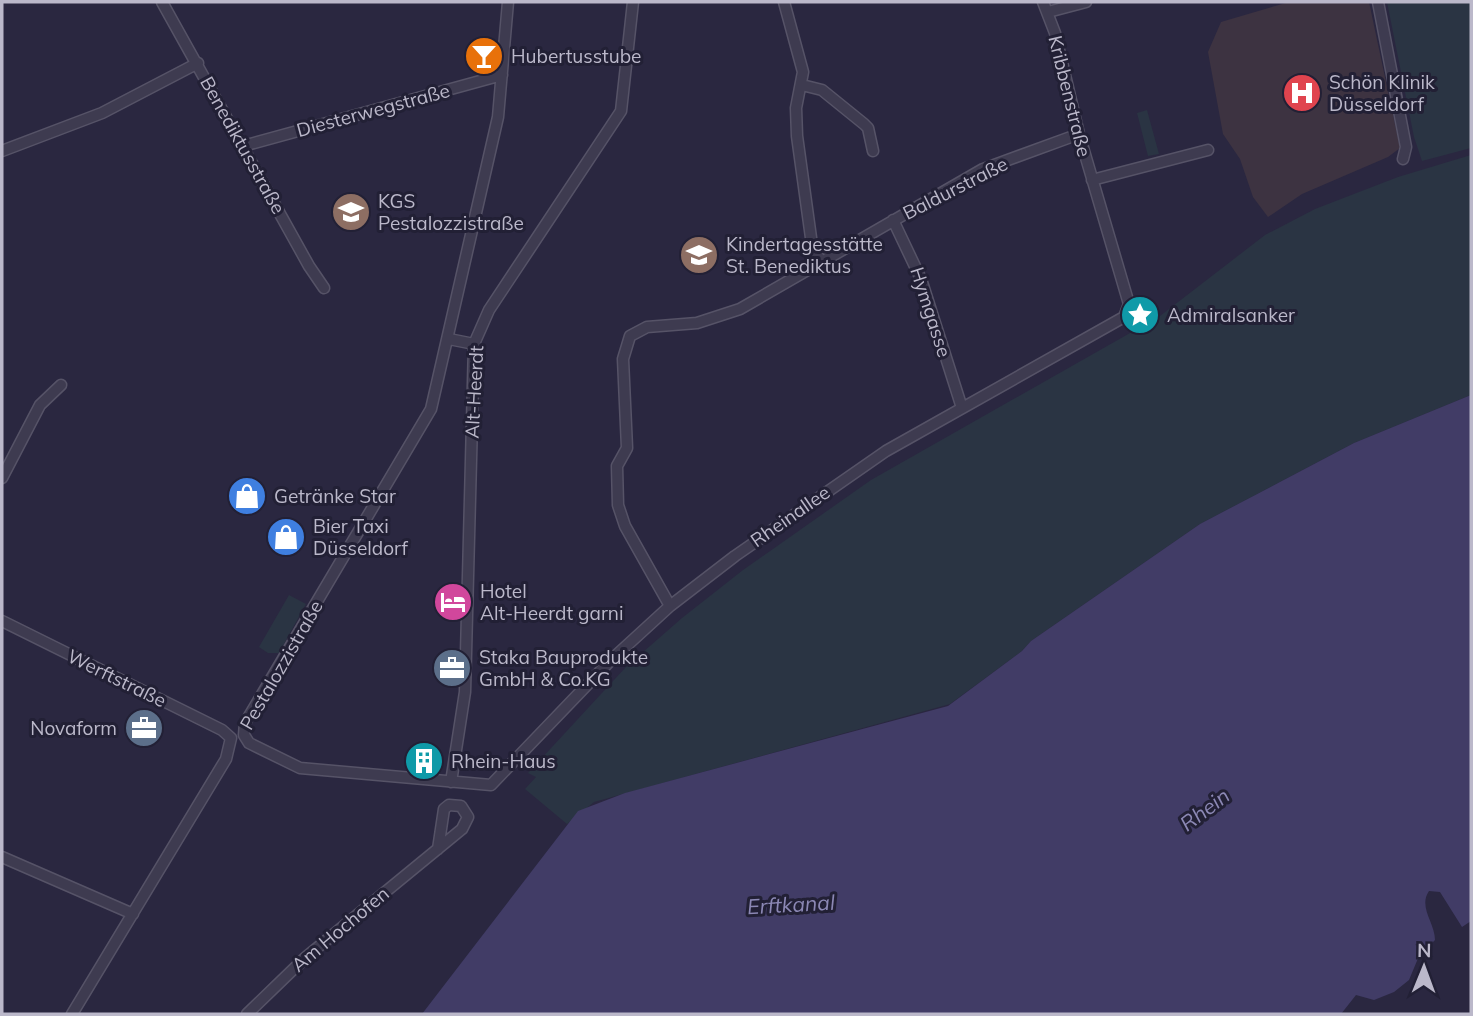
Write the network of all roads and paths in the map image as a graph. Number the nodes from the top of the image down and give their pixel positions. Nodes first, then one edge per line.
1 (162, 2) edge
2 (508, 2) edge
3 (633, 2) edge
4 (784, 2) edge
5 (1086, 2) edge
6 (1378, 2) edge
7 (1046, 7) edge
8 (198, 63) junction
9 (502, 75) junction
10 (802, 85) junction
11 (1079, 134) junction
12 (243, 146) junction
13 (873, 150) dead end
14 (1208, 150) dead end
15 (2, 151) edge
16 (1403, 159) dead end
17 (1092, 180) junction
18 (893, 220) junction
19 (821, 262) junction
20 (324, 288) dead end
21 (1129, 304) joint
22 (449, 339) junction
23 (474, 344) junction
24 (61, 386) dead end
25 (962, 408) junction
26 (2, 478) edge
27 (670, 607) junction
28 (2, 621) edge
29 (244, 735) junction
30 (231, 738) junction
31 (452, 782) junction
32 (438, 849) dead end
33 (2, 857) edge
34 (133, 914) junction
35 (72, 1014) edge
36 (247, 1014) edge

1 - 8 street, Benediktusstraße
2 - 9 street, Pestalozzistraße
3 - 23 street, Alt-Heerdt
4 - 10 street
5 - 7 street, Kribbenstraße
6 - 16 street
7 - 11 street, Kribbenstraße
8 - 12 street, Benediktusstraße
8 - 15 street
9 - 12 street, Diesterwegstraße
9 - 22 street, Pestalozzistraße
10 - 13 street
10 - 19 street
11 - 17 street, Kribbenstraße
11 - 18 street, Baldurstraße
12 - 20 street, Benediktusstraße
14 - 17 street, Kribbenstraße
17 - 21 street, Kribbenstraße
18 - 19 street, Baldurstraße
18 - 25 street, Hymgasse
19 - 27 street, Baldurstraße
21 - 25 street, Rheinallee
22 - 23 street
22 - 29 street, Pestalozzistraße
23 - 31 street, Alt-Heerdt
24 - 26 street
25 - 27 street, Rheinallee
27 - 31 street, Rheinallee
28 - 30 street, Werftstraße
29 - 30 street, Pestalozzistraße
29 - 31 street
30 - 34 street, Pestalozzistraße
32 - 36 street, Am Hochofen
33 - 34 street
34 - 35 street, Pestalozzistraße

